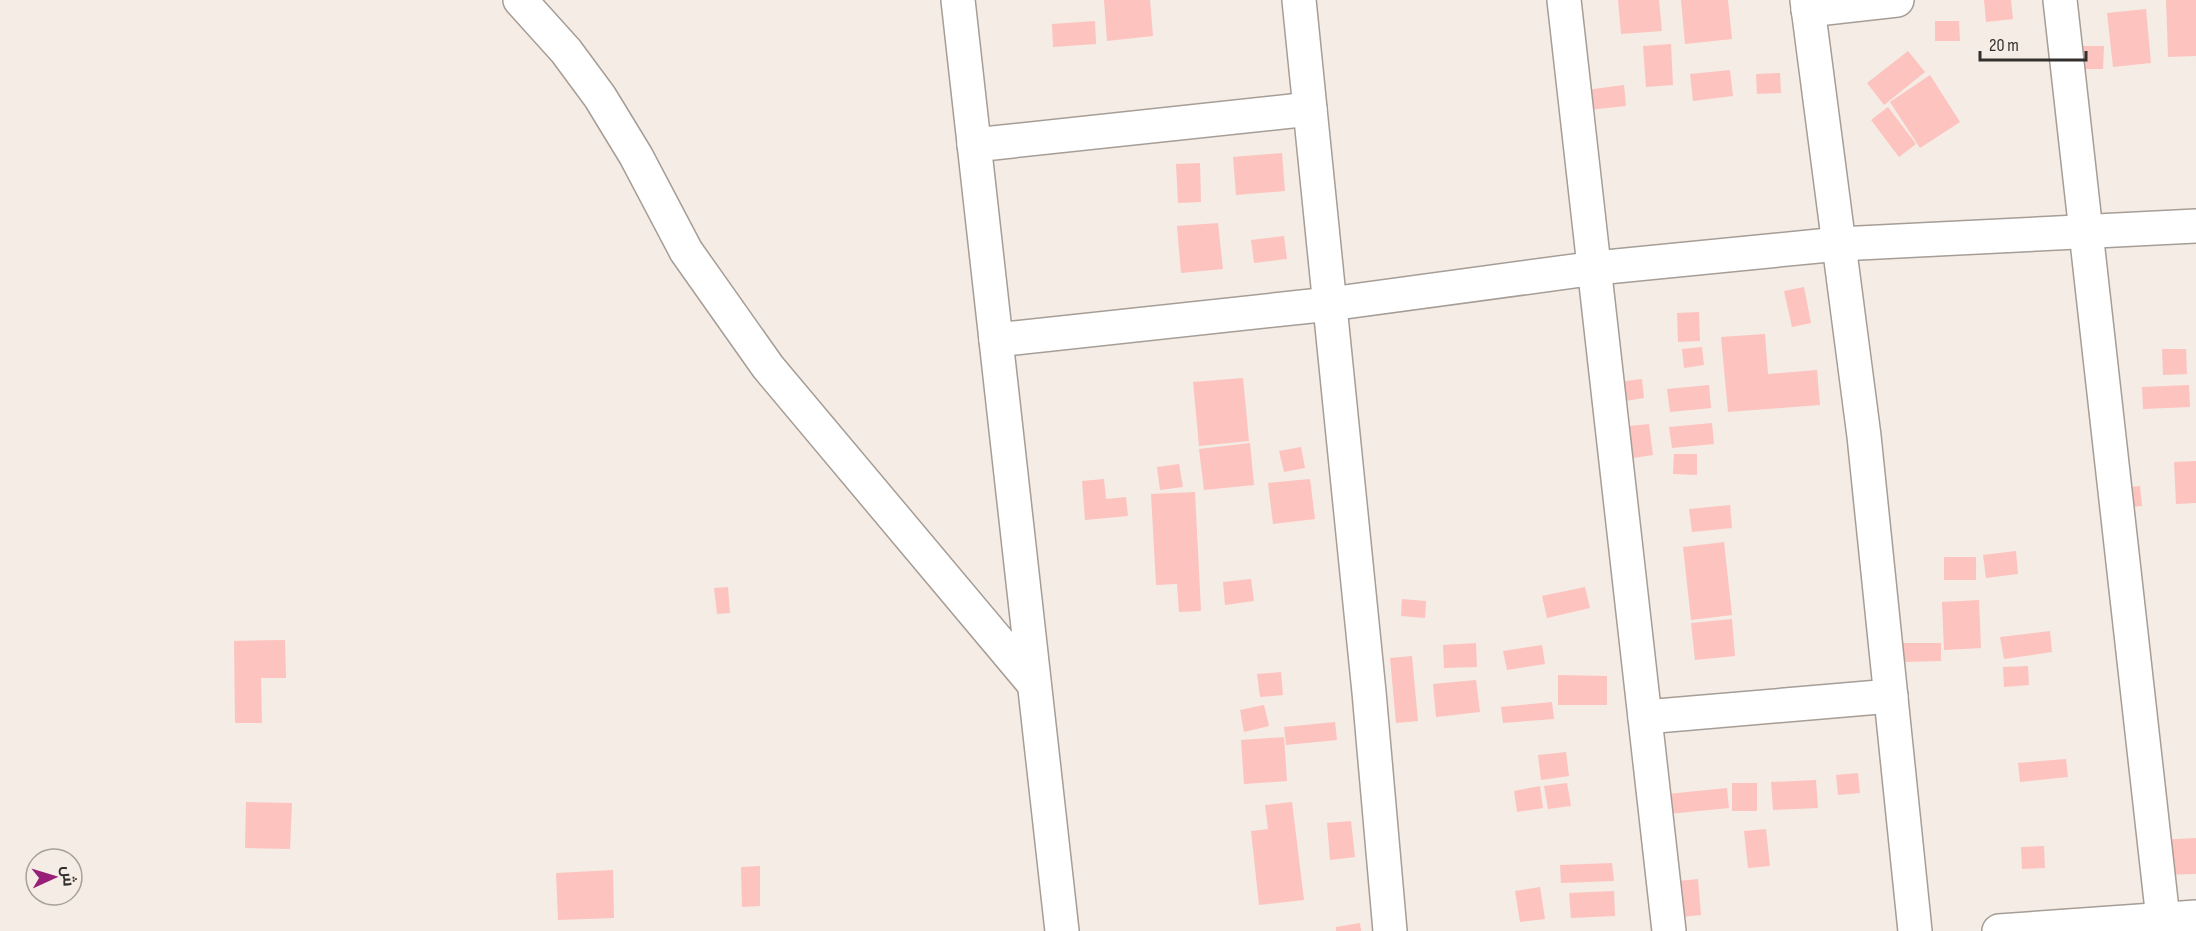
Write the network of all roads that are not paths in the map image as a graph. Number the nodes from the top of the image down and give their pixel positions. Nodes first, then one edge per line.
1 (520, 0) edge
2 (958, 0) edge
3 (1299, 0) edge
4 (1564, 0) edge
5 (1897, 0) edge
6 (2060, 0) edge
7 (1808, 5) edge
8 (1310, 110) junction
9 (974, 145) junction
10 (2196, 226) edge
11 (2086, 233) junction
12 (1839, 244) junction
13 (1596, 268) junction
14 (1330, 304) junction
15 (996, 340) junction
16 (1034, 684) junction
17 (1891, 696) junction
18 (1645, 717) junction
19 (2196, 917) edge
20 (2163, 919) junction
21 (1062, 931) edge
22 (1390, 931) edge
23 (1669, 931) edge
24 (1915, 931) edge
25 (1999, 931) edge

1 - 16 street
2 - 9 street
3 - 8 street
4 - 13 street
5 - 7 street
6 - 11 street
7 - 12 street
8 - 9 street
8 - 14 street
9 - 15 street
10 - 11 street
11 - 12 street
11 - 20 street
12 - 13 street
12 - 17 street
13 - 14 street
13 - 18 street
14 - 15 street
14 - 22 street
15 - 16 street
16 - 21 street
17 - 18 street
17 - 24 street
18 - 23 street
19 - 20 street
20 - 25 street

